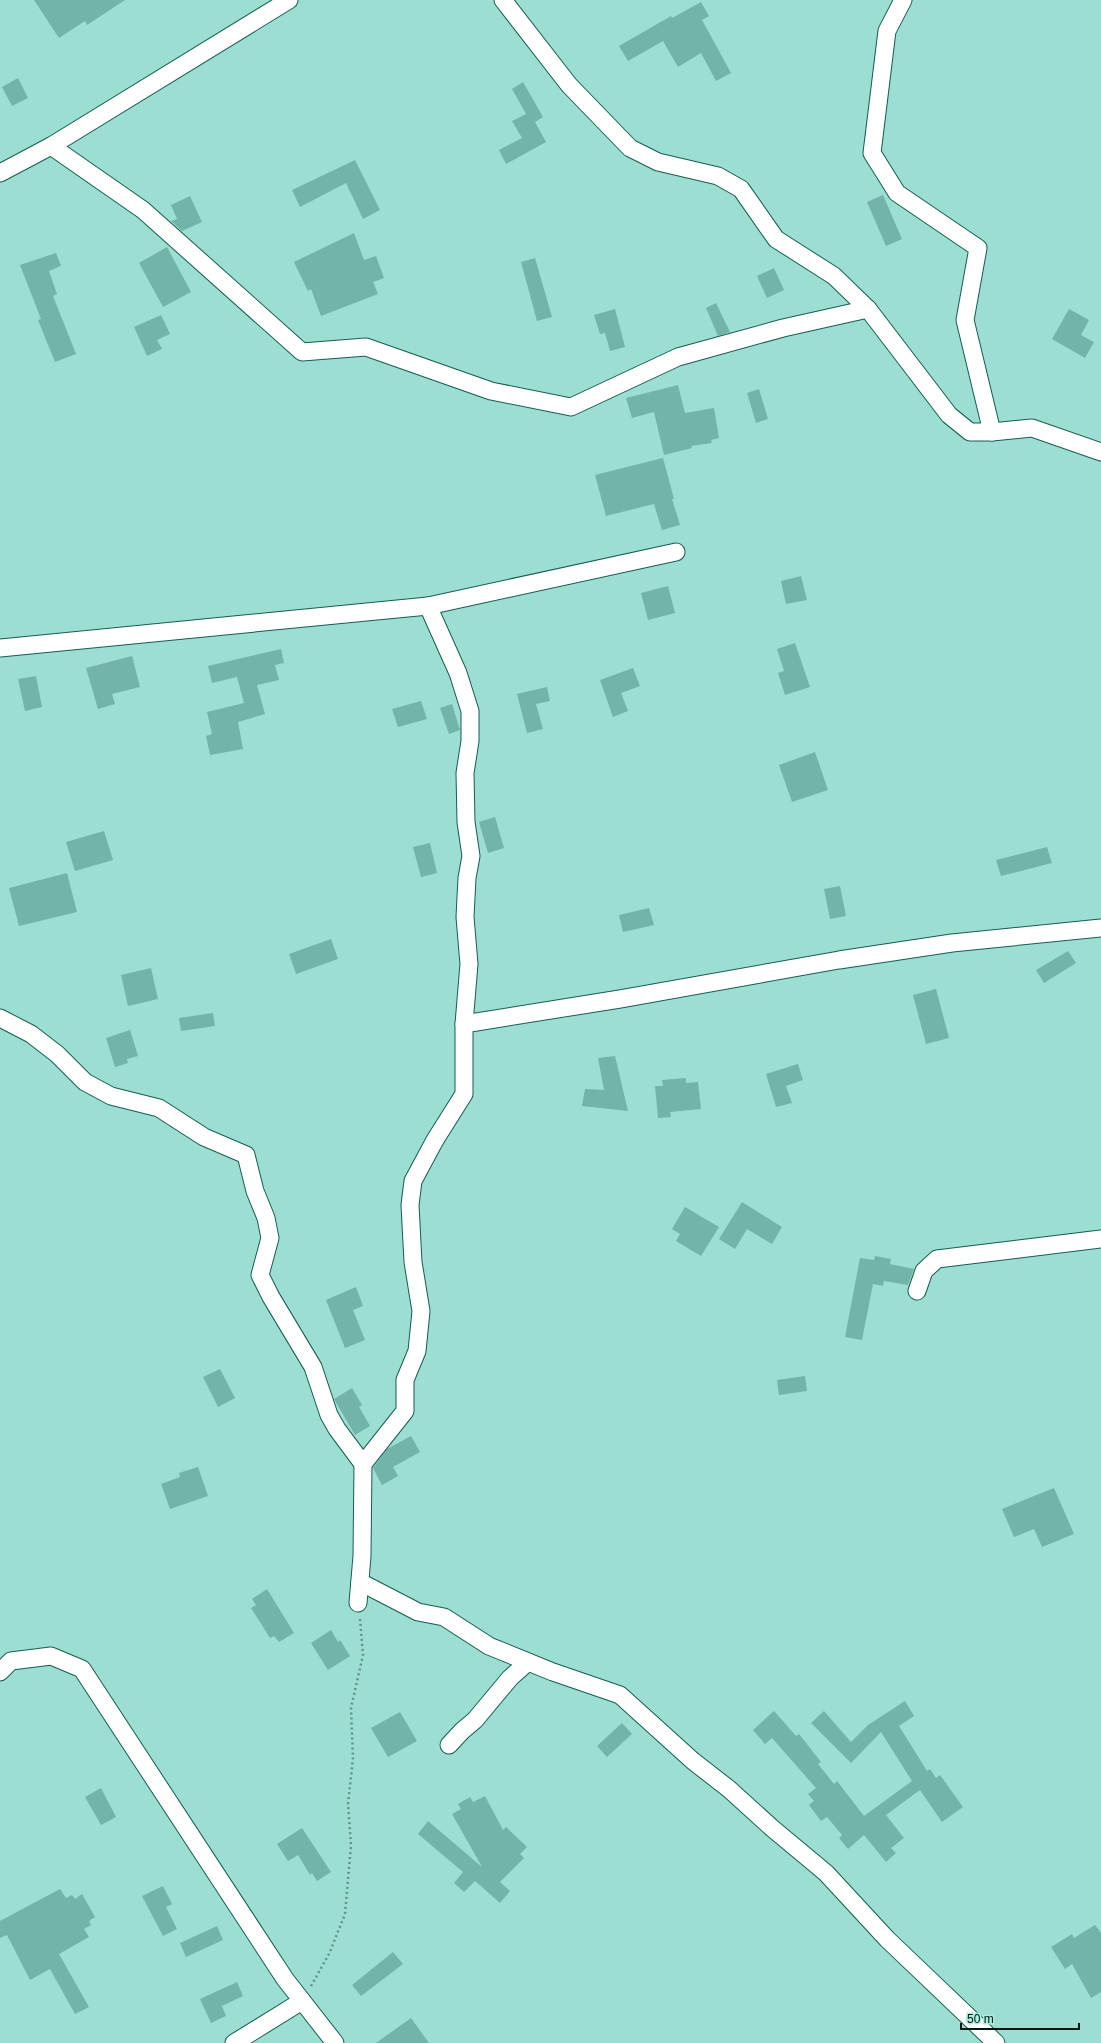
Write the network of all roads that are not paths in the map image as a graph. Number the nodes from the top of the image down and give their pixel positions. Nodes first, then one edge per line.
1 (289, 0) edge
2 (503, 0) edge
3 (903, 0) edge
4 (51, 146) junction
5 (0, 174) edge
6 (868, 309) junction
7 (992, 432) junction
8 (1101, 452) edge
9 (676, 552) dead end
10 (428, 606) junction
11 (0, 648) edge
12 (1101, 928) edge
13 (0, 1018) edge
14 (464, 1024) junction
15 (1101, 1238) edge
16 (917, 1291) dead end
17 (363, 1464) junction
18 (360, 1582) junction
19 (358, 1602) road end
20 (528, 1662) junction
21 (0, 1672) edge
22 (449, 1745) dead end
23 (302, 2001) junction
24 (234, 2043) edge
25 (335, 2043) edge
26 (996, 2043) edge

1 - 4 street
2 - 6 street
3 - 7 street
4 - 5 street
4 - 6 street
6 - 7 street
7 - 8 street
9 - 10 street
10 - 11 street
10 - 14 street
12 - 14 street
13 - 17 street
14 - 17 street
15 - 16 street
17 - 18 street
18 - 19 street
18 - 20 street
20 - 22 street
20 - 26 street
21 - 23 street
23 - 24 street
23 - 25 street

